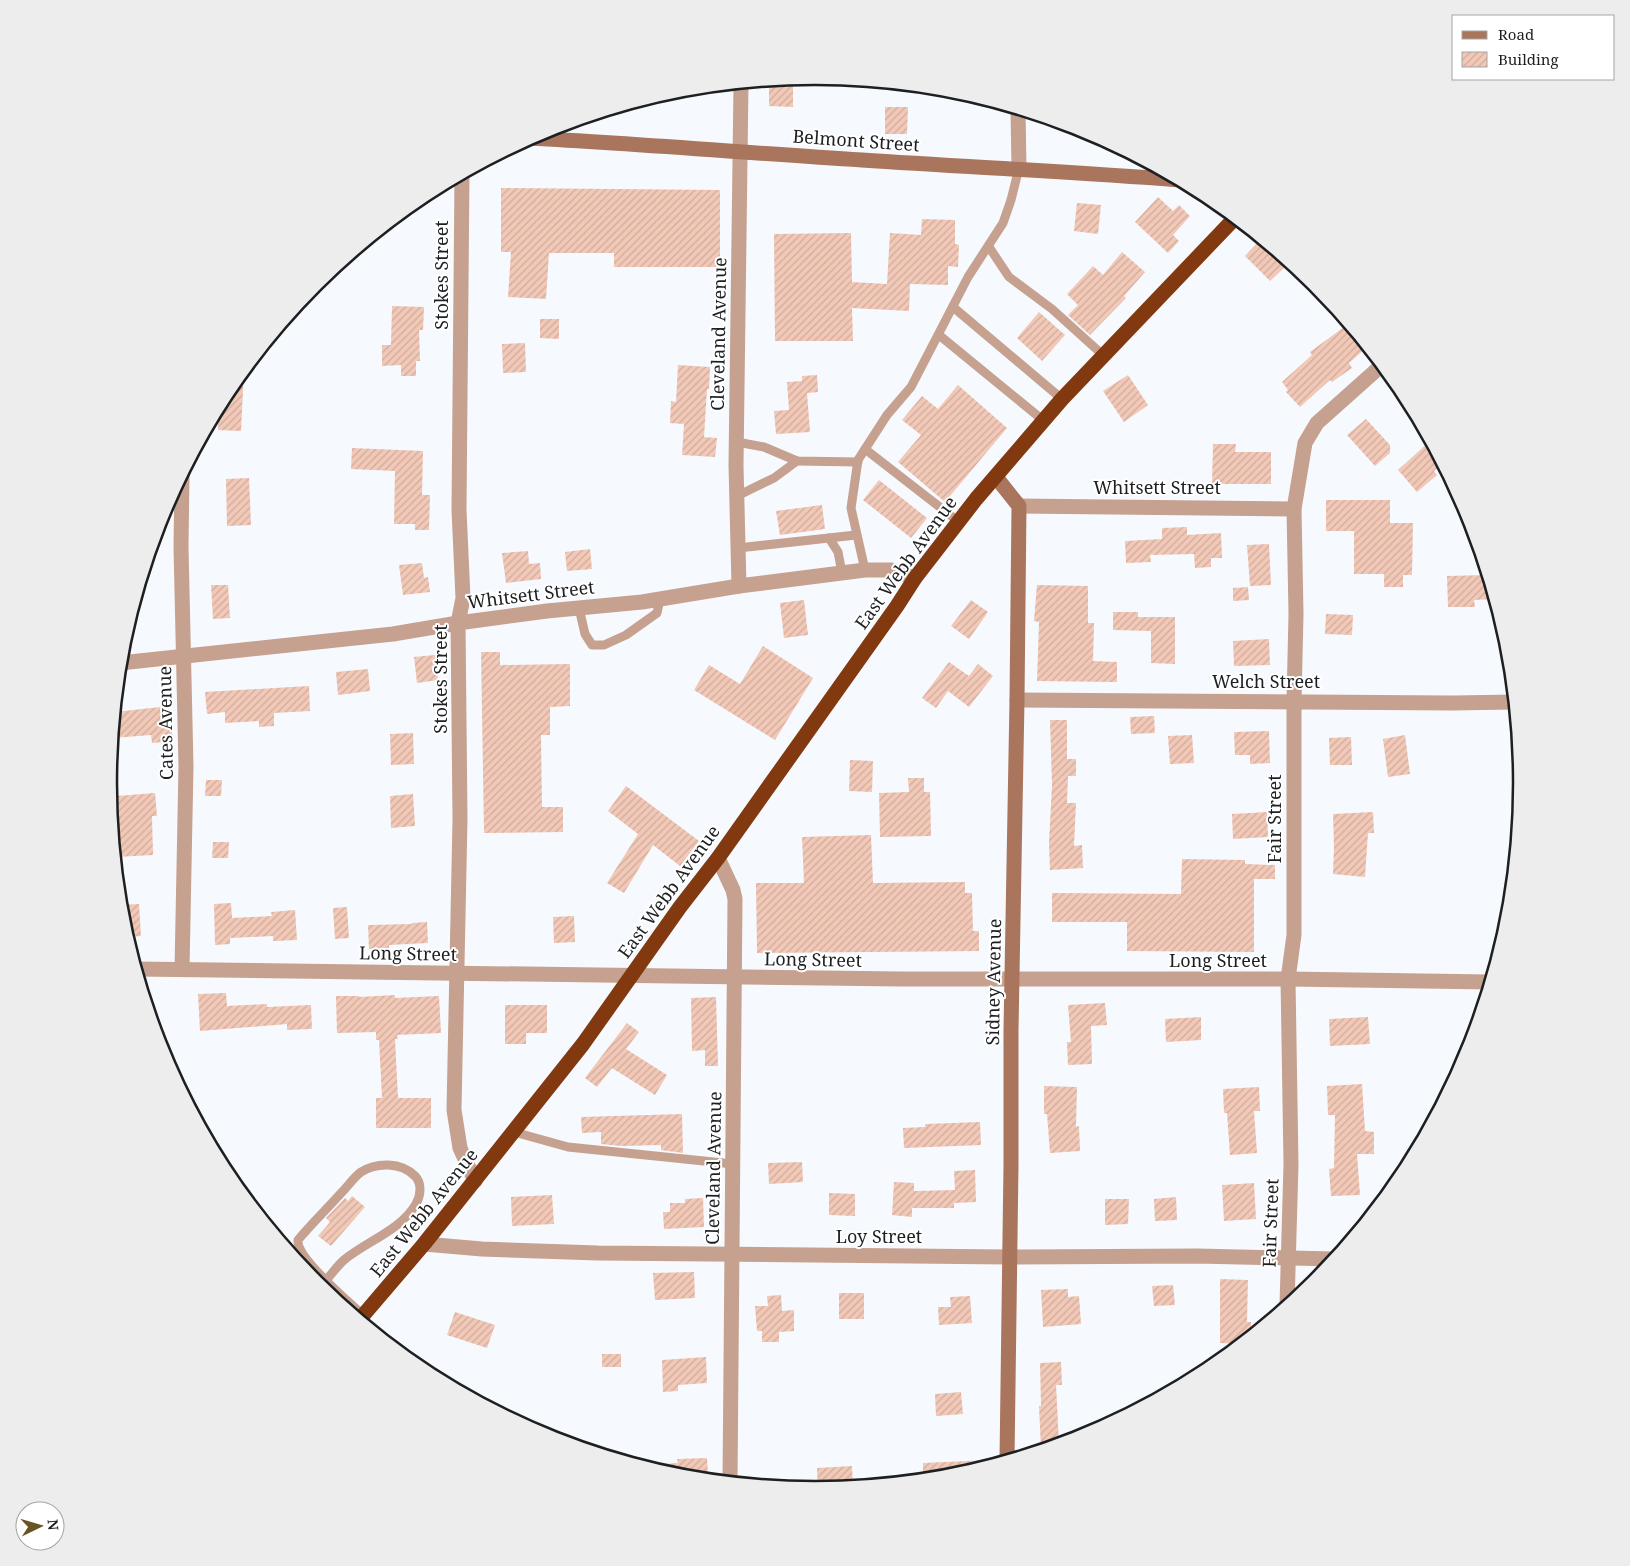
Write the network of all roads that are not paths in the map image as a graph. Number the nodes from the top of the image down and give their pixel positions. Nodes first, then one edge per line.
1 (741, 89) edge
2 (1018, 116) edge
3 (546, 139) edge
4 (740, 152) junction
5 (1019, 168) junction
6 (1164, 179) edge
7 (462, 181) edge
8 (1231, 222) edge
9 (989, 247) junction
10 (953, 307) junction
11 (938, 335) junction
12 (1104, 356) junction
13 (1377, 369) edge
14 (1062, 399) junction
15 (1044, 421) junction
16 (736, 442) junction
17 (865, 449) junction
18 (797, 461) junction
19 (858, 462) junction
20 (996, 477) junction
21 (182, 490) edge
22 (737, 496) junction
23 (1019, 506) junction
24 (1294, 509) junction
25 (959, 522) junction
26 (856, 535) junction
27 (829, 538) junction
28 (738, 548) junction
29 (865, 570) junction
30 (842, 572) junction
31 (915, 578) junction
32 (739, 586) junction
33 (660, 599) junction
34 (579, 608) junction
35 (458, 622) junction
36 (183, 655) junction
37 (128, 662) edge
38 (1017, 700) junction
39 (1294, 701) junction
40 (1508, 702) edge
41 (718, 858) junction
42 (143, 969) edge
43 (182, 969) junction
44 (458, 973) junction
45 (632, 975) junction
46 (735, 977) junction
47 (1288, 979) junction
48 (1012, 980) junction
49 (1484, 982) edge
50 (514, 1132) junction
51 (733, 1164) junction
52 (475, 1180) junction
53 (424, 1244) junction
54 (732, 1255) junction
55 (1009, 1256) junction
56 (1288, 1258) junction
57 (1326, 1259) edge
58 (326, 1280) junction
59 (337, 1291) edge
60 (1287, 1297) edge
61 (363, 1315) edge
62 (1007, 1454) edge
63 (730, 1476) edge

1 - 4 street, Cleveland Avenue
2 - 5 street
3 - 4 street, Belmont Street
4 - 5 street, Belmont Street
4 - 16 street, Cleveland Avenue
5 - 6 street, Belmont Street
5 - 9 lane
7 - 35 street, Stokes Street
8 - 12 highway, East Webb Avenue
9 - 10 lane
9 - 12 lane
10 - 11 lane
10 - 14 lane
11 - 15 lane
11 - 17 lane
12 - 14 highway, East Webb Avenue
13 - 24 street, Fair Street
14 - 15 highway, East Webb Avenue
15 - 20 highway, East Webb Avenue
16 - 18 lane
16 - 22 street, Cleveland Avenue
17 - 19 lane
17 - 25 lane
18 - 19 lane
18 - 22 lane
19 - 26 lane
20 - 23 street
20 - 25 highway, East Webb Avenue
21 - 36 street, Cates Avenue
22 - 28 street, Cleveland Avenue
23 - 24 street, Whitsett Street
23 - 38 street, Sidney Avenue
24 - 39 street, Fair Street
25 - 31 highway, East Webb Avenue
26 - 27 lane
26 - 29 lane
27 - 28 lane
27 - 30 lane
28 - 32 street, Cleveland Avenue
29 - 30 street, Whitsett Street
29 - 31 street, Whitsett Street
30 - 32 street, Whitsett Street
31 - 41 highway, East Webb Avenue
32 - 33 street, Whitsett Street
33 - 34 street, Whitsett Street
33 - 34 lane
34 - 35 street, Whitsett Street
35 - 36 street, Whitsett Street
35 - 44 street, Stokes Street
36 - 37 street, Whitsett Street
36 - 43 street, Cates Avenue
38 - 39 street, Welch Street
38 - 48 street, Sidney Avenue
39 - 40 street, Welch Street
39 - 47 street, Fair Street
41 - 45 highway, East Webb Avenue
41 - 46 street, Cleveland Avenue
42 - 43 street, Long Street
43 - 44 street, Long Street
44 - 45 street, Long Street
44 - 52 street, Stokes Street
45 - 46 street, Long Street
45 - 50 highway, East Webb Avenue
46 - 48 street, Long Street
46 - 51 street, Cleveland Avenue
47 - 48 street, Long Street
47 - 49 street, Long Street
47 - 56 street, Fair Street
48 - 55 street, Sidney Avenue
50 - 51 lane
50 - 52 highway, East Webb Avenue
51 - 54 street, Cleveland Avenue
52 - 53 highway, East Webb Avenue
53 - 54 street, Loy Street
53 - 61 highway, East Webb Avenue
54 - 55 street, Loy Street
54 - 63 street, Cleveland Avenue
55 - 56 street, Loy Street
55 - 62 street, Sidney Avenue
56 - 57 street, Loy Street
56 - 60 street, Fair Street
58 - 58 lane
58 - 59 lane

